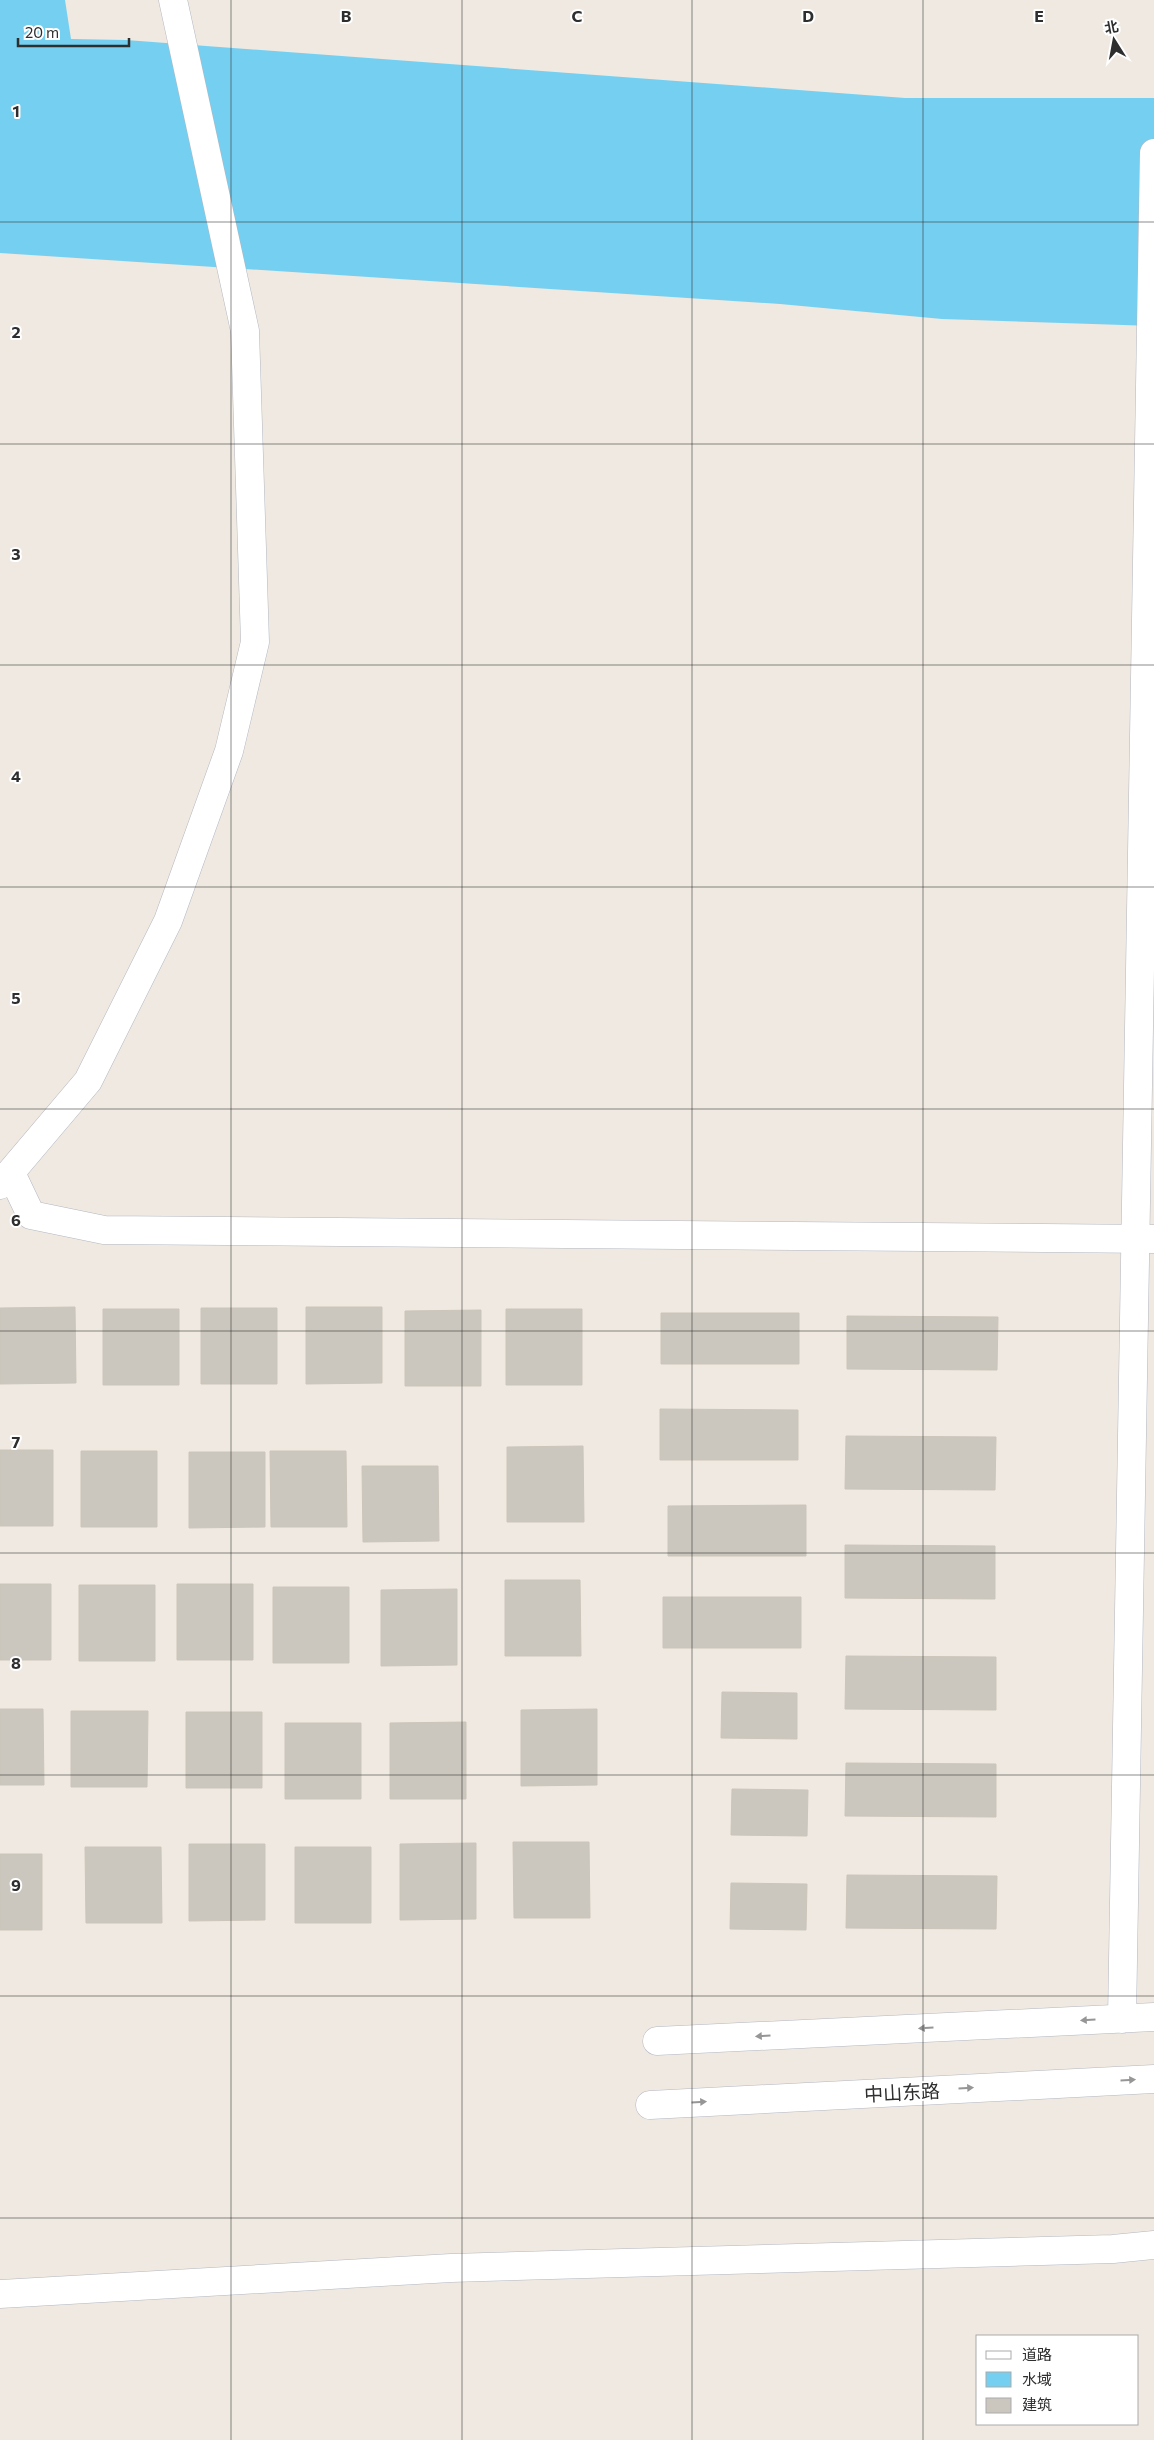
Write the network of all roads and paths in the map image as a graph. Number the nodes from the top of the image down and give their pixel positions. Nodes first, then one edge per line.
1 (173, 0) edge
2 (1154, 153) edge
3 (5, 1179) edge
4 (1145, 1239) edge
5 (1154, 2017) edge
6 (1122, 2019) junction
7 (657, 2040) dead end
8 (1154, 2079) edge
9 (650, 2105) dead end
10 (1154, 2245) edge
11 (0, 2294) edge

1 - 3 street
2 - 4 street
3 - 4 street
4 - 6 street
5 - 6 street
6 -> 7 street
9 -> 8 street, 中山东路
10 - 11 street

